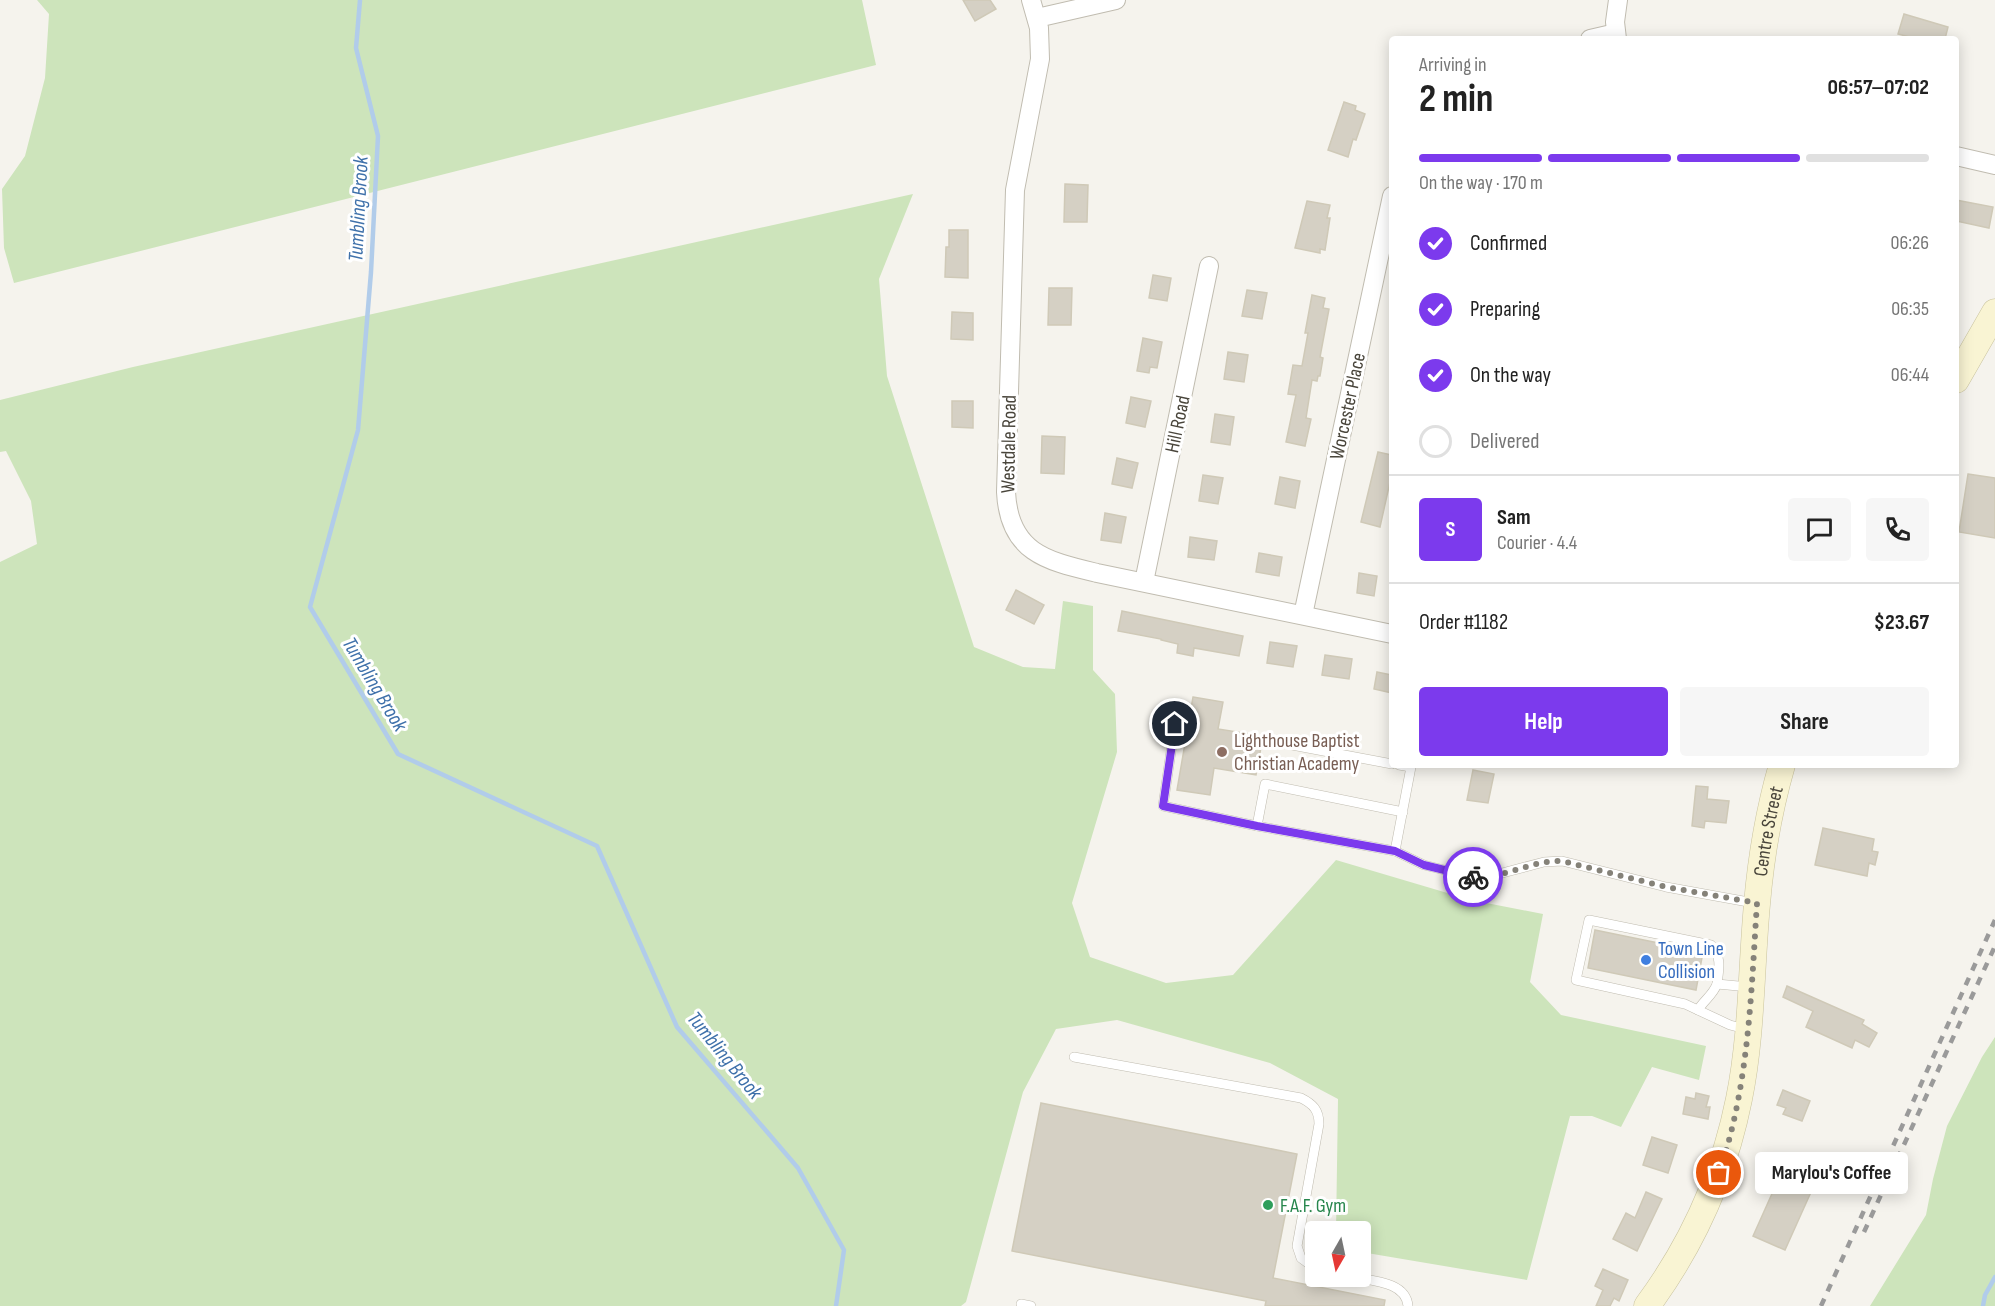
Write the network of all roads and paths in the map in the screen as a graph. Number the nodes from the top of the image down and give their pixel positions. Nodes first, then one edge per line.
1 (1032, 0) edge
2 (1116, 0) edge
3 (1618, 0) edge
4 (1037, 18) junction
5 (1617, 36) edge
6 (1959, 157) edge
7 (1995, 165) edge
8 (1389, 210) edge
9 (1209, 266) dead end
10 (1995, 312) edge
11 (1959, 375) edge
12 (1144, 582) junction
13 (1303, 615) junction
14 (1389, 633) edge
15 (1175, 724) dead end
16 (1270, 741) dead end
17 (1389, 763) edge
18 (1411, 768) edge
19 (1781, 768) edge
20 (1403, 812) junction
21 (1257, 826) junction
22 (1395, 851) junction
23 (1757, 903) junction
24 (1717, 984) junction
25 (1751, 987) junction
26 (1698, 1010) junction
27 (1748, 1030) junction
28 (1074, 1057) dead end
29 (1305, 1261) edge
30 (1371, 1281) edge
31 (1021, 1304) dead end
32 (1031, 1306) edge
33 (1408, 1306) edge
34 (1648, 1306) edge

1 - 4 street, Westdale Road
2 - 4 street
3 - 5 street
4 - 12 street, Westdale Road
6 - 7 street
8 - 13 street, Worcester Place
9 - 12 street, Hill Road
10 - 11 main road
12 - 13 street, Westdale Road
13 - 14 street, Westdale Road
15 - 21 lane
16 - 17 lane
18 - 20 lane
19 - 23 main road, Centre Street
20 - 21 lane
20 - 22 lane
21 - 22 lane
22 - 23 lane
23 - 25 main road, Centre Street
24 - 25 lane
24 - 26 lane
24 - 26 lane
25 - 27 main road, Centre Street
26 - 27 lane
27 - 34 main road, Centre Street
28 - 29 lane
30 - 33 lane
31 - 32 lane

